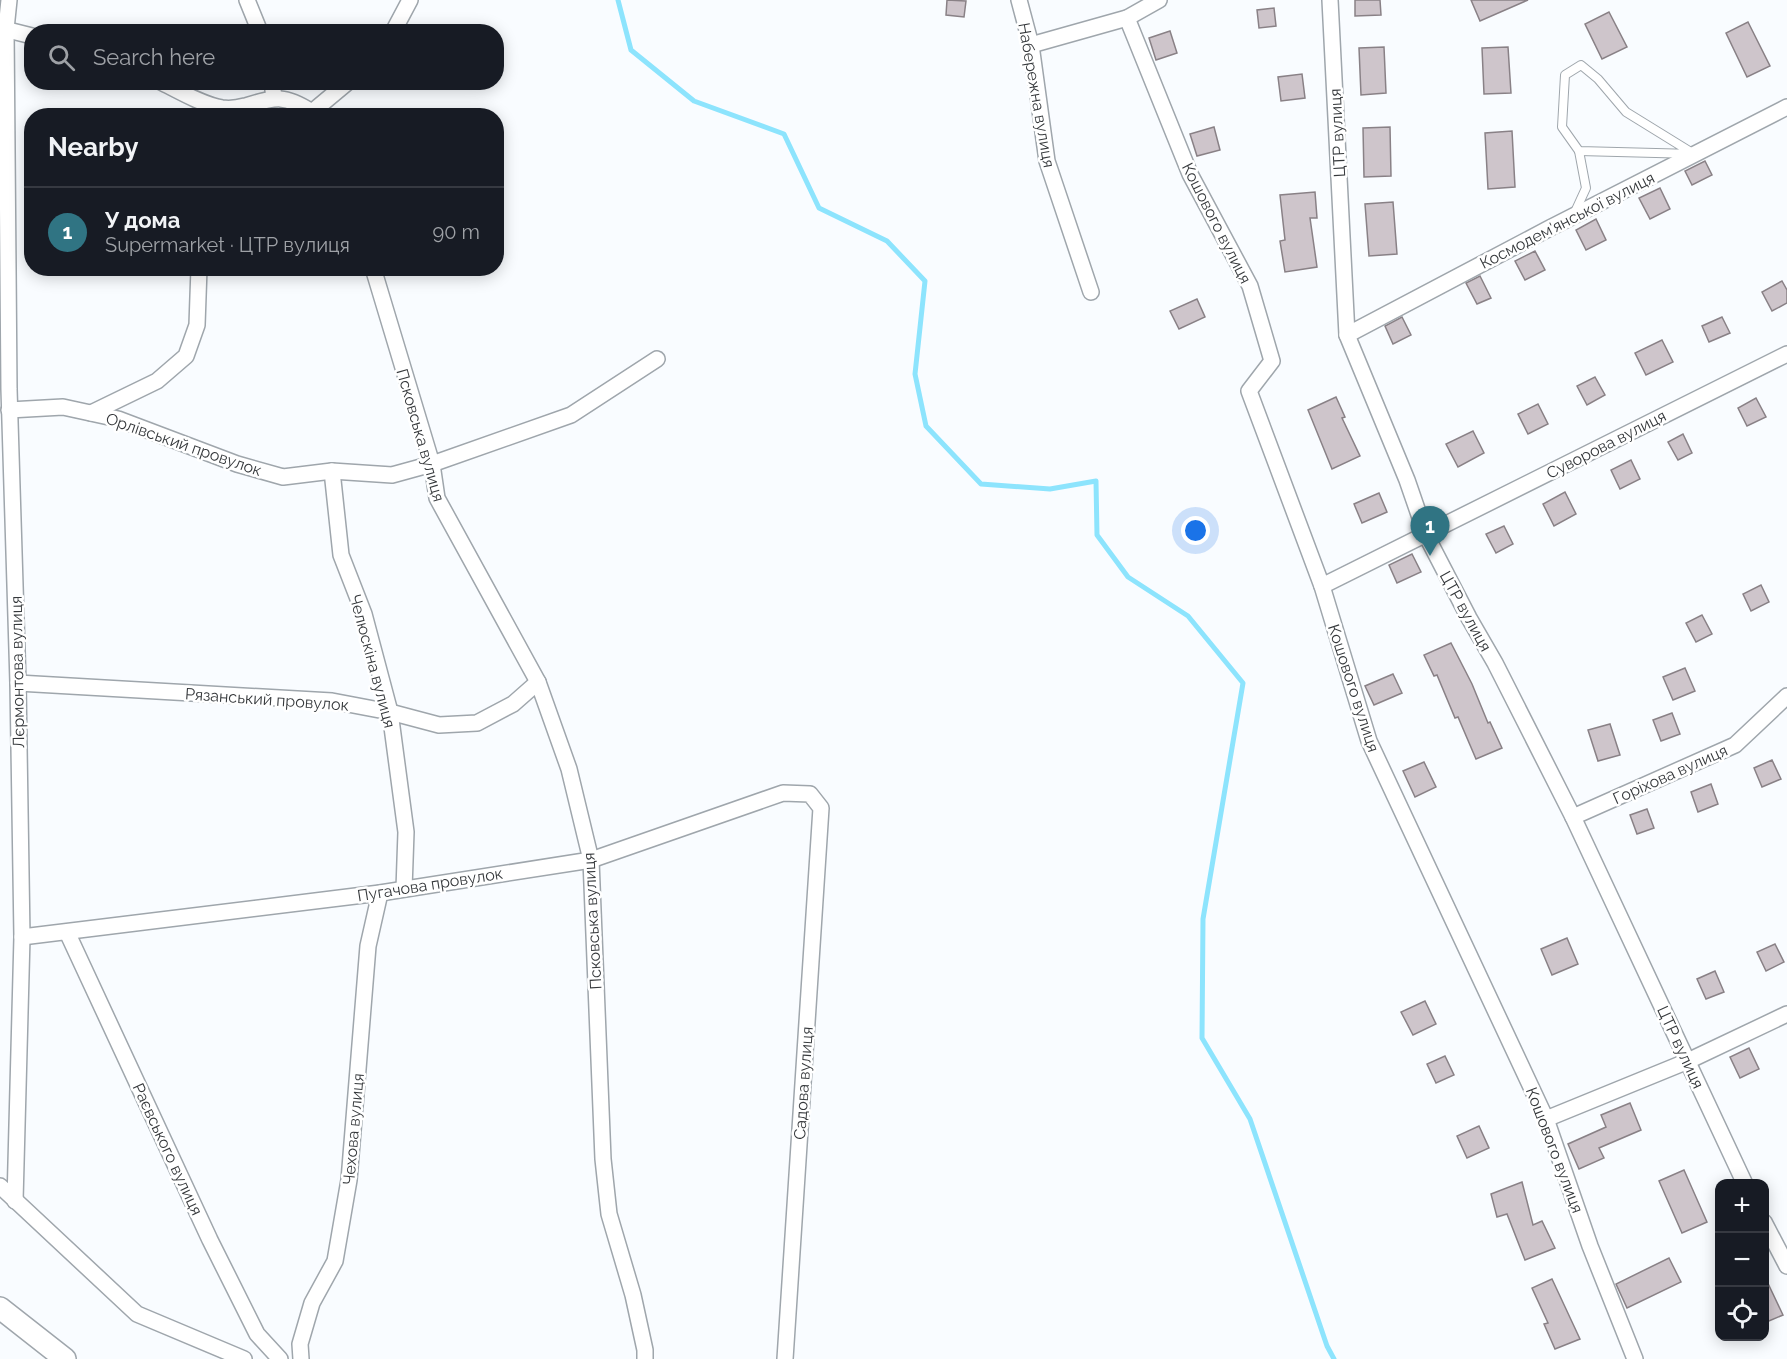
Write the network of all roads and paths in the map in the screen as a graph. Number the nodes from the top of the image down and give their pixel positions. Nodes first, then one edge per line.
1 (9, 0) edge
2 (247, 0) edge
3 (410, 0) edge
4 (1019, 0) edge
5 (1159, 0) edge
6 (1330, 0) edge
7 (1127, 18) junction
8 (257, 24) edge
9 (397, 24) edge
10 (3, 29) edge
11 (24, 34) edge
12 (1031, 45) junction
13 (173, 90) edge
14 (273, 90) edge
15 (339, 90) edge
16 (1787, 107) edge
17 (202, 108) edge
18 (237, 108) edge
19 (304, 108) edge
20 (320, 108) edge
21 (1580, 152) junction
22 (1694, 154) junction
23 (1573, 216) junction
24 (199, 276) edge
25 (375, 276) edge
26 (1091, 292) dead end
27 (1347, 335) junction
28 (1787, 354) edge
29 (657, 359) dead end
30 (4, 389) edge
31 (9, 410) junction
32 (90, 413) junction
33 (432, 464) junction
34 (332, 471) junction
35 (1426, 535) junction
36 (1322, 586) junction
37 (538, 682) junction
38 (18, 683) junction
39 (1787, 696) edge
40 (390, 712) junction
41 (821, 808) joint
42 (1573, 817) junction
43 (591, 860) junction
44 (404, 889) junction
45 (380, 893) junction
46 (67, 932) junction
47 (22, 937) junction
48 (1787, 1014) edge
49 (1688, 1061) junction
50 (1546, 1119) junction
51 (1743, 1179) edge
52 (0, 1186) edge
53 (15, 1201) junction
54 (1769, 1232) edge
55 (1787, 1266) edge
56 (0, 1308) edge
57 (64, 1359) edge
58 (244, 1359) edge
59 (280, 1359) edge
60 (301, 1359) edge
61 (645, 1359) edge
62 (785, 1359) edge
63 (1635, 1359) edge

1 - 10 street, Лєрмонтова вулиця
2 - 8 street
3 - 9 street
4 - 12 street, Набережна вулиця
5 - 7 street
6 - 27 street, ЦТР вулиця
7 - 12 street
7 - 36 street, Кошового вулиця
10 - 11 street
10 - 30 street, Лєрмонтова вулиця
12 - 26 street, Набережна вулиця
13 - 17 street
14 - 18 street
14 - 19 street
15 - 20 street
16 - 22 street, Космодем'янської вулиця
21 - 22 lane
21 - 22 lane
21 - 23 lane
22 - 23 street, Космодем'янської вулиця
23 - 27 street, Космодем'янської вулиця
24 - 32 street
25 - 33 street, Псковська вулиця
27 - 35 street, ЦТР вулиця
28 - 35 street, Суворова вулиця
29 - 33 street, Орлівський провулок
30 - 31 street, Лєрмонтова вулиця
31 - 32 street, Орлівський провулок
31 - 38 street, Лєрмонтова вулиця
32 - 34 street, Орлівський провулок
33 - 34 street, Орлівський провулок
33 - 37 street, Псковська вулиця
34 - 40 street, Челюскіна вулиця
35 - 36 street, Суворова вулиця
35 - 42 street, ЦТР вулиця
36 - 50 street, Кошового вулиця
37 - 40 street, Рязанський провулок
37 - 43 street, Псковська вулиця
38 - 40 street, Рязанський провулок
38 - 47 street, Лєрмонтова вулиця
39 - 42 street, Горіхова вулиця
40 - 44 street, Челюскіна вулиця
41 - 43 street, Пугачова провулок
41 - 62 street, Садова вулиця
42 - 49 street, ЦТР вулиця
43 - 44 street, Пугачова провулок
43 - 61 street, Псковська вулиця
44 - 45 street, Пугачова провулок
45 - 46 street, Пугачова провулок
45 - 60 street, Чехова вулиця
46 - 47 street, Пугачова провулок
46 - 59 street, Раєвського вулиця
47 - 53 street, Лєрмонтова вулиця
48 - 49 street
49 - 50 street
49 - 51 street, ЦТР вулиця
50 - 63 street, Кошового вулиця
52 - 53 street
53 - 58 street
54 - 55 street
56 - 57 main road

